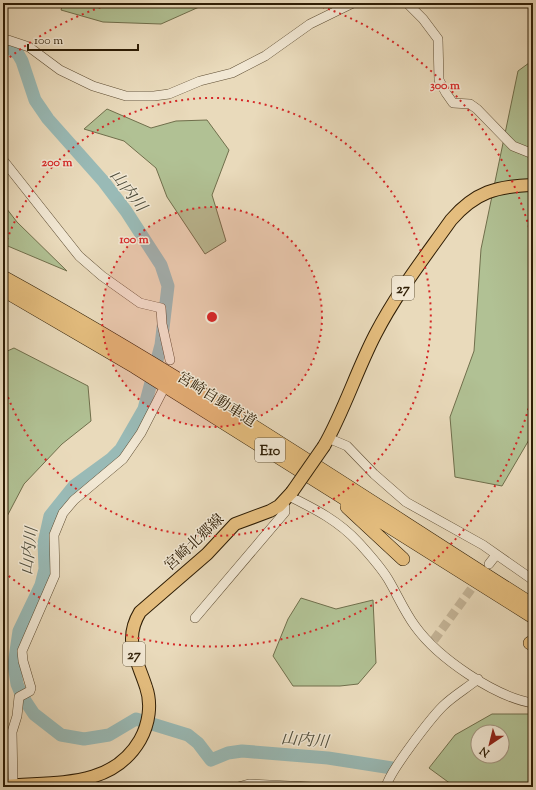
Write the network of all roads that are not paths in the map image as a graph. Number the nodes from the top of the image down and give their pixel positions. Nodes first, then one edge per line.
1 (353, 3) edge
2 (407, 3) edge
3 (3, 43) edge
4 (533, 154) edge
5 (3, 160) edge
6 (533, 185) edge
7 (3, 277) edge
8 (3, 290) edge
9 (170, 360) dead end
10 (162, 392) dead end
11 (249, 437) junction
12 (326, 442) junction
13 (288, 496) junction
14 (496, 555) junction
15 (403, 559) dead end
16 (489, 564) dead end
17 (533, 580) edge
18 (533, 605) edge
19 (533, 617) edge
20 (195, 618) dead end
21 (478, 679) junction
22 (533, 703) edge
23 (8, 785) edge
24 (252, 785) edge
25 (238, 787) edge
26 (311, 787) edge
27 (386, 787) edge

1 - 3 street
2 - 4 street
5 - 9 street
6 - 12 main road, 宮崎北郷線 / 27
7 - 18 highway, 宮崎自動車道 / E10
8 - 11 highway, 宮崎自動車道 / E10
10 - 23 street
11 - 15 highway
11 - 19 highway, 宮崎自動車道 / E10
12 - 13 main road, 宮崎北郷線 / 27, bridge
12 - 14 street
13 - 20 street
13 - 21 street
13 - 23 main road, 宮崎北郷線 / 27
14 - 16 street
14 - 17 street
21 - 22 street
21 - 27 street
24 - 25 street
24 - 26 street

